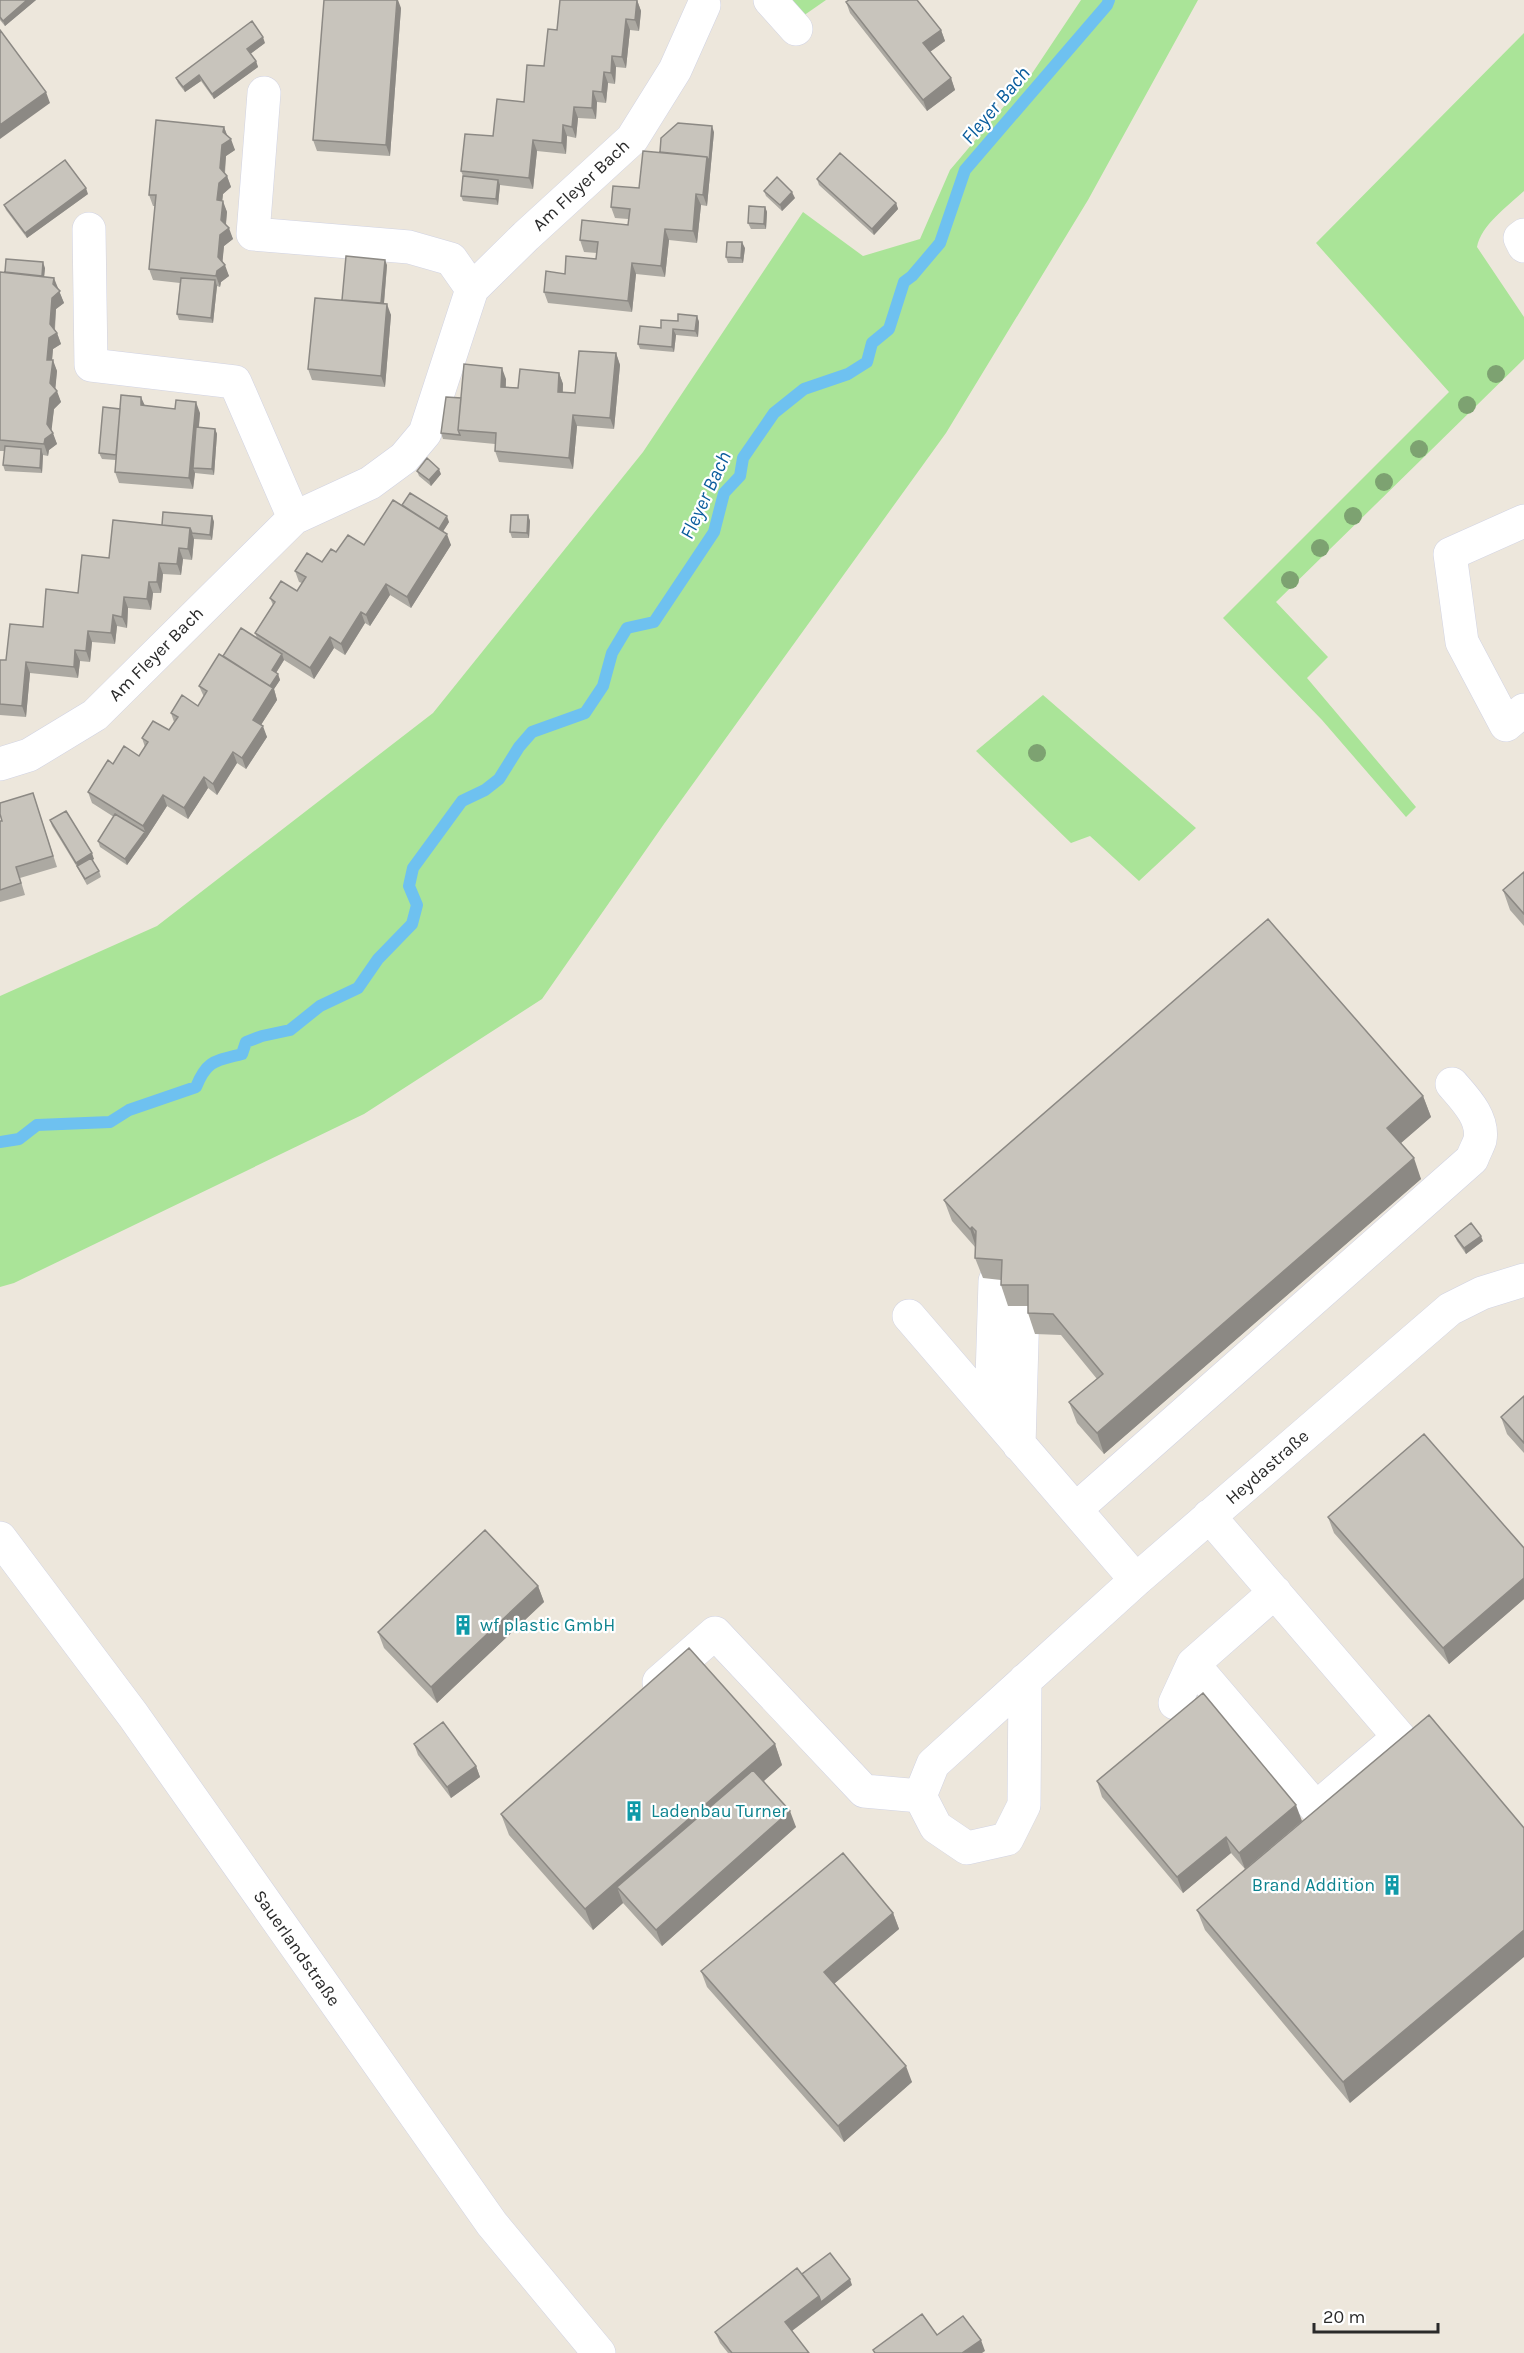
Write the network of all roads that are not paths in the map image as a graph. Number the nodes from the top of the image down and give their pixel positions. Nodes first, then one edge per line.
1 (770, 0) edge
2 (704, 5) dead end
3 (796, 29) dead end
4 (264, 93) dead end
5 (89, 229) dead end
6 (1524, 234) edge
7 (1524, 246) edge
8 (472, 289) junction
9 (294, 518) junction
10 (1524, 521) edge
11 (1524, 710) edge
12 (0, 764) edge
13 (1452, 1084) dead end
14 (1524, 1280) edge
15 (995, 1281) edge
16 (1023, 1306) edge
17 (909, 1316) dead end
18 (991, 1411) junction
19 (1019, 1444) junction
20 (1076, 1509) junction
21 (1209, 1516) junction
22 (0, 1538) edge
23 (1136, 1580) junction
24 (1275, 1592) junction
25 (1193, 1664) junction
26 (1025, 1680) junction
27 (637, 1701) edge
28 (1175, 1703) dead end
29 (920, 1796) junction
30 (599, 2353) edge

1 - 3 street
2 - 8 street, Am Fleyer Bach
4 - 8 street
5 - 9 street
6 - 7 street
8 - 9 street, Am Fleyer Bach
9 - 12 street, Am Fleyer Bach
10 - 11 street
13 - 20 street
14 - 21 street, Heydastraße
15 - 18 street
16 - 19 street
17 - 18 street
18 - 19 street
19 - 20 street
20 - 23 street
21 - 23 street, Heydastraße
21 - 24 street
22 - 30 street, Sauerlandstraße
23 - 26 street, Heydastraße
24 - 25 street
24 - 25 street
25 - 28 street
26 - 29 street, Heydastraße
26 - 29 street
27 - 29 street

